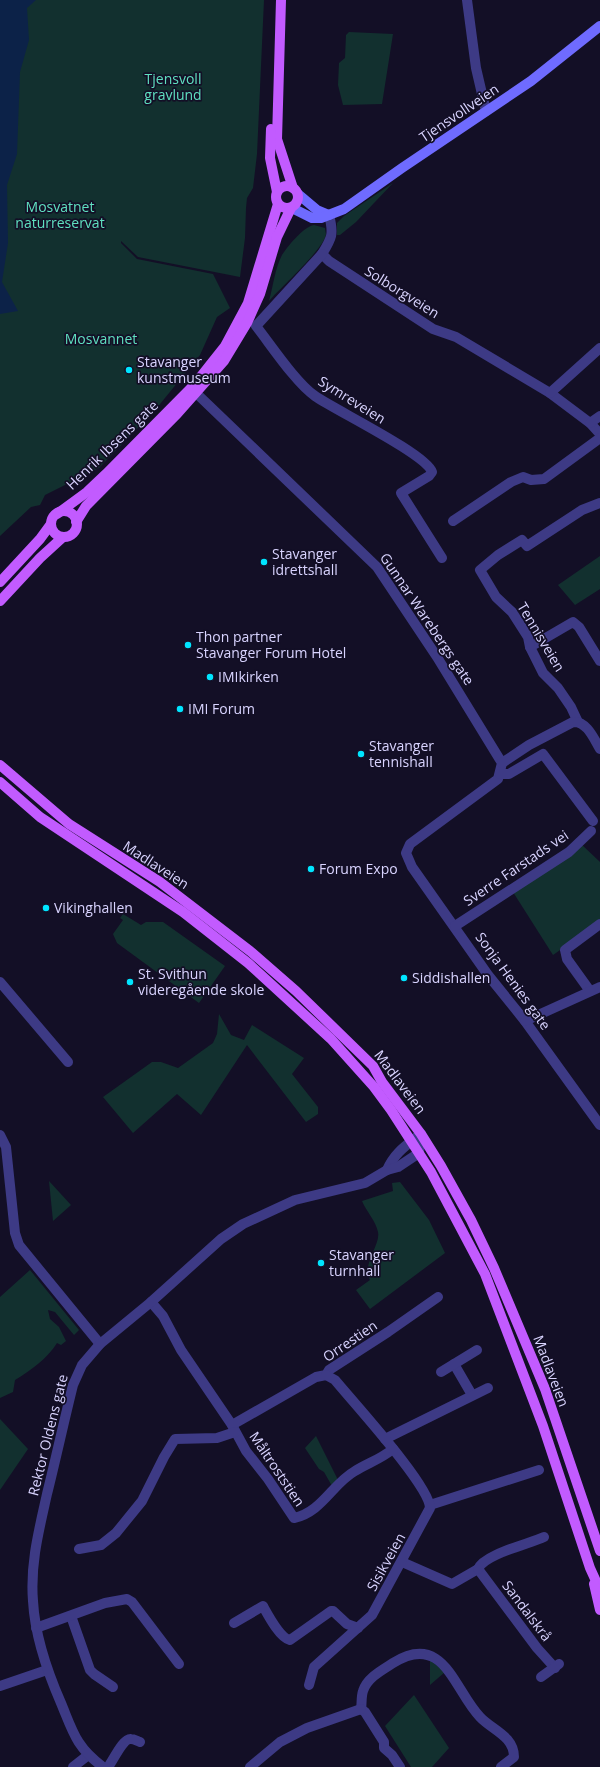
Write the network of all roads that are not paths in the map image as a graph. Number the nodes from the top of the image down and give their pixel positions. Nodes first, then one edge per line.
1 (281, 0) edge
2 (467, 0) edge
3 (600, 26) edge
4 (279, 49) junction
5 (486, 111) junction
6 (296, 191) junction
7 (277, 192) junction
8 (278, 204) junction
9 (292, 208) junction
10 (329, 215) junction
11 (322, 254) junction
12 (600, 348) edge
13 (196, 393) junction
14 (550, 393) junction
15 (600, 416) edge
16 (590, 423) junction
17 (600, 434) edge
18 (600, 438) edge
19 (600, 503) edge
20 (57, 514) junction
21 (453, 521) dead end
22 (76, 522) junction
23 (51, 524) junction
24 (63, 537) junction
25 (442, 558) dead end
26 (0, 582) edge
27 (0, 601) edge
28 (530, 647) junction
29 (600, 661) edge
30 (578, 722) junction
31 (600, 749) edge
32 (502, 763) junction
33 (0, 765) edge
34 (500, 774) junction
35 (0, 782) edge
36 (600, 924) edge
37 (455, 926) junction
38 (0, 982) edge
39 (600, 986) edge
40 (590, 991) junction
41 (525, 1021) junction
42 (68, 1062) dead end
43 (600, 1125) edge
44 (422, 1134) junction
45 (0, 1135) edge
46 (412, 1141) junction
47 (419, 1153) junction
48 (387, 1170) junction
49 (438, 1297) dead end
50 (151, 1302) junction
51 (100, 1344) junction
52 (477, 1350) dead end
53 (454, 1364) junction
54 (441, 1372) dead end
55 (326, 1375) junction
56 (488, 1388) dead end
57 (472, 1395) junction
58 (234, 1428) junction
59 (385, 1439) junction
60 (393, 1449) junction
61 (539, 1470) dead end
62 (430, 1505) junction
63 (544, 1537) dead end
64 (79, 1549) dead end
65 (600, 1552) edge
66 (402, 1562) junction
67 (590, 1568) junction
68 (478, 1569) junction
69 (600, 1590) edge
70 (600, 1610) edge
71 (71, 1616) junction
72 (234, 1623) dead end
73 (36, 1628) junction
74 (358, 1628) junction
75 (179, 1664) dead end
76 (47, 1670) junction
77 (540, 1677) dead end
78 (309, 1685) dead end
79 (0, 1686) edge
80 (113, 1687) dead end
81 (361, 1710) junction
82 (140, 1742) dead end
83 (87, 1756) junction
84 (73, 1767) edge
85 (103, 1767) edge
86 (108, 1767) edge
87 (250, 1767) edge
88 (400, 1767) edge
89 (501, 1767) edge

1 - 4 main road
2 - 5 street
3 - 5 street, Tjensvollveien
4 - 6 main road
4 - 7 main road
5 - 10 street, Tjensvollveien
6 - 7 main road
6 - 9 main road
6 - 10 street
7 - 8 main road
8 - 9 main road
8 - 20 main road, Henrik Ibsens gate
9 - 10 street, Tjensvollveien
9 - 13 main road, Henrik Ibsens gate
10 - 11 street
11 - 14 street, Solborgveien
11 - 25 street, Symreveien
12 - 14 street
13 - 22 main road, Henrik Ibsens gate
13 - 32 street, Gunnar Warebergs gate
14 - 16 street, Solborgveien
15 - 16 street
16 - 17 street, Solborgveien
18 - 21 street
19 - 28 street, Tennisveien
20 - 22 main road
20 - 23 main road
22 - 24 main road
23 - 24 main road
23 - 26 main road
24 - 27 main road
28 - 29 street
28 - 30 street, Tennisveien
30 - 31 street, Tennisveien
30 - 32 street
32 - 34 street
33 - 44 main road, Madlaveien
34 - 37 street, Sonja Henies gate
34 - 37 street, Sverre Farstads vei
35 - 46 main road, Madlaveien
36 - 40 street
37 - 41 street, Sonja Henies gate
38 - 42 street
39 - 40 street
40 - 41 street
41 - 43 street, Sonja Henies gate
44 - 46 street
44 - 47 street
44 - 65 main road, Madlaveien
45 - 51 street
46 - 47 main road, Madlaveien
46 - 48 street
47 - 48 street, Rektor Oldens gate
47 - 67 main road, Madlaveien
48 - 50 street, Rektor Oldens gate
49 - 55 street, Orrestien
50 - 51 street, Rektor Oldens gate
50 - 58 street
51 - 73 street, Rektor Oldens gate
52 - 53 street
53 - 54 street
53 - 57 street
55 - 58 street, Orrestien
55 - 59 street
56 - 57 street
57 - 59 street
58 - 60 street, Måltroststien
58 - 64 street, Orrestien
59 - 60 street
60 - 62 street
61 - 62 street
62 - 66 street, Sisikveien
63 - 68 street
66 - 68 street
66 - 74 street, Sisikveien
67 - 69 main road, Madlaveien
67 - 70 main road, Madlaveien
68 - 77 street, Sandalskrå
71 - 73 street
71 - 75 street
71 - 80 street
72 - 74 street
73 - 76 street, Rektor Oldens gate
74 - 78 street, Sisikveien
76 - 79 street
76 - 83 street, Rektor Oldens gate
81 - 87 street
81 - 88 street
81 - 89 street
82 - 86 street
83 - 84 street
83 - 85 street, Rektor Oldens gate

